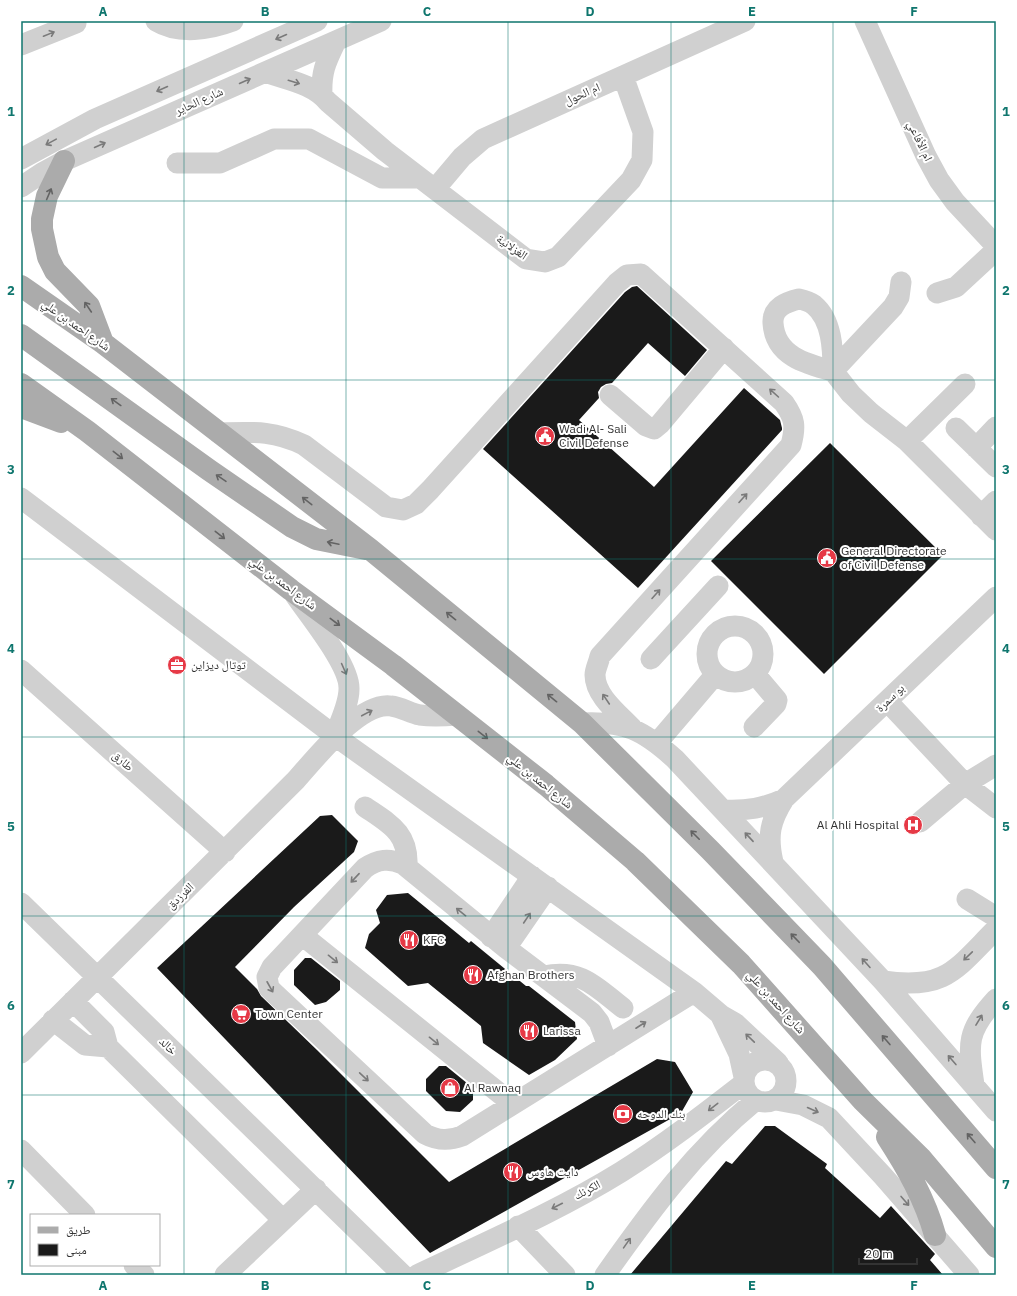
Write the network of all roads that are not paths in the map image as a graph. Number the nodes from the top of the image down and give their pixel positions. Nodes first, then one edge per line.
1 (156, 21) edge
2 (233, 21) edge
3 (317, 21) edge
4 (381, 21) edge
5 (745, 21) edge
6 (865, 21) edge
7 (75, 22) edge
8 (336, 41) junction
9 (21, 45) edge
10 (265, 72) junction
11 (623, 76) junction
12 (322, 95) junction
13 (21, 159) edge
14 (64, 161) junction
15 (177, 163) dead end
16 (427, 184) junction
17 (21, 187) edge
18 (996, 246) edge
19 (996, 250) edge
20 (901, 282) dead end
21 (21, 286) edge
22 (937, 294) dead end
23 (21, 334) edge
24 (103, 342) junction
25 (724, 348) junction
26 (21, 384) edge
27 (965, 384) dead end
28 (610, 395) dead end
29 (21, 407) edge
30 (996, 427) edge
31 (956, 428) dead end
32 (87, 431) junction
33 (219, 433) junction
34 (907, 441) junction
35 (976, 448) junction
36 (996, 467) edge
37 (21, 498) edge
38 (996, 501) edge
39 (981, 516) junction
40 (996, 530) edge
41 (371, 550) junction
42 (718, 586) dead end
43 (291, 590) junction
44 (996, 596) edge
45 (691, 616) junction
46 (714, 635) junction
47 (651, 659) dead end
48 (21, 670) edge
49 (755, 674) junction
50 (715, 675) junction
51 (887, 701) junction
52 (458, 715) junction
53 (582, 723) junction
54 (754, 727) dead end
55 (632, 728) junction
56 (335, 736) junction
57 (657, 743) junction
58 (996, 765) edge
59 (965, 784) junction
60 (784, 799) junction
61 (365, 807) dead end
62 (996, 808) edge
63 (724, 810) junction
64 (920, 822) dead end
65 (225, 852) junction
66 (773, 862) junction
67 (406, 867) junction
68 (540, 882) junction
69 (996, 901) edge
70 (21, 904) edge
71 (996, 917) edge
72 (996, 929) edge
73 (302, 935) junction
74 (498, 942) junction
75 (544, 976) junction
76 (97, 977) junction
77 (883, 981) junction
78 (694, 992) junction
79 (996, 999) edge
80 (73, 1001) junction
81 (623, 1008) dead end
82 (721, 1015) junction
83 (53, 1020) junction
84 (608, 1046) junction
85 (108, 1047) junction
86 (21, 1053) edge
87 (778, 1063) junction
88 (744, 1080) junction
89 (974, 1085) junction
90 (766, 1100) junction
91 (864, 1101) junction
92 (513, 1104) junction
93 (996, 1111) edge
94 (21, 1150) edge
95 (996, 1168) edge
96 (316, 1189) junction
97 (84, 1214) edge
98 (283, 1220) junction
99 (518, 1226) junction
100 (935, 1235) junction
101 (996, 1247) edge
102 (135, 1266) edge
103 (144, 1275) edge
104 (225, 1275) edge
105 (403, 1275) edge
106 (417, 1275) edge
107 (565, 1275) edge
108 (605, 1275) edge
109 (969, 1275) edge

1 - 2 street
3 -> 13 street
4 - 8 street, شارع الحاير
5 - 11 street, ام الحول
6 - 18 street, ام الأفاعي
9 -> 7 street
8 - 10 street, شارع الحاير
8 - 12 street
10 -> 12 street, الغزلانية
14 -> 10 street, شارع الحاير
11 - 16 street, ام الحول
11 - 16 street, الغزلانية
12 - 16 street, الغزلانية
14 - 17 street, شارع الحاير
24 -> 14 main road
15 - 16 street
19 - 22 street
20 - 34 street
21 - 24 main road, شارع احمد بن علي
41 -> 23 main road
24 - 33 main road, شارع احمد بن علي
25 - 28 street
25 - 33 street
55 -> 25 street
26 - 32 main road, شارع احمد بن علي
27 - 34 street
29 - 32 main road
30 - 35 street
31 - 35 street
32 -> 43 main road, شارع احمد بن علي
41 -> 33 main road, شارع احمد بن علي
34 - 39 street
35 - 36 street
37 - 56 street
38 - 39 street
39 - 40 street
53 -> 41 main road, شارع احمد بن علي
42 - 45 street
43 -> 52 main road, شارع احمد بن علي
43 -> 56 street, الفرزدق
44 - 51 street, بو سمرة
45 - 46 street
45 - 47 street
46 - 49 street
46 - 50 street
48 - 65 street, طارق
49 - 50 street
49 - 54 street
50 - 57 street
51 - 59 street
51 - 60 street, بو سمرة
56 -> 52 street, الفرزدق
52 -> 91 main road, شارع احمد بن علي
53 - 55 street
95 -> 53 main road, شارع احمد بن علي
55 - 57 street
56 - 65 street, الفرزدق
56 - 68 street
57 - 63 street
58 - 59 street
59 - 62 street
59 - 64 street
60 - 63 street, بو سمرة
60 - 66 street, بو سمرة
61 - 67 street
66 -> 63 street
65 - 76 street, الفرزدق
77 -> 66 street
67 -> 73 street
74 -> 67 street
68 - 74 street
68 - 78 street
69 - 71 street
70 - 76 street, خالد
72 -> 77 street
73 -> 92 street
73 -> 92 street
74 - 75 street
75 - 81 street
75 - 84 street
76 - 80 street, الفرزدق
76 - 96 street, خالد
89 -> 77 street
78 - 82 street
84 -> 78 street
89 -> 79 street
80 - 83 street, الفرزدق
80 - 85 street
87 -> 82 street
82 - 88 street
83 - 85 street
83 - 86 street, الفرزدق
84 - 92 street
85 - 98 street
87 - 88 street
87 - 90 street
88 - 90 street
88 -> 99 street, الكرنك
89 - 93 street
90 -> 100 street
108 -> 90 street
91 - 100 main road
91 - 101 main road, شارع احمد بن علي
94 - 97 street
96 - 98 street
96 - 105 street, خالد
98 - 104 street
99 - 106 street, الكرنك
99 - 107 street
100 - 109 street
102 - 103 street

